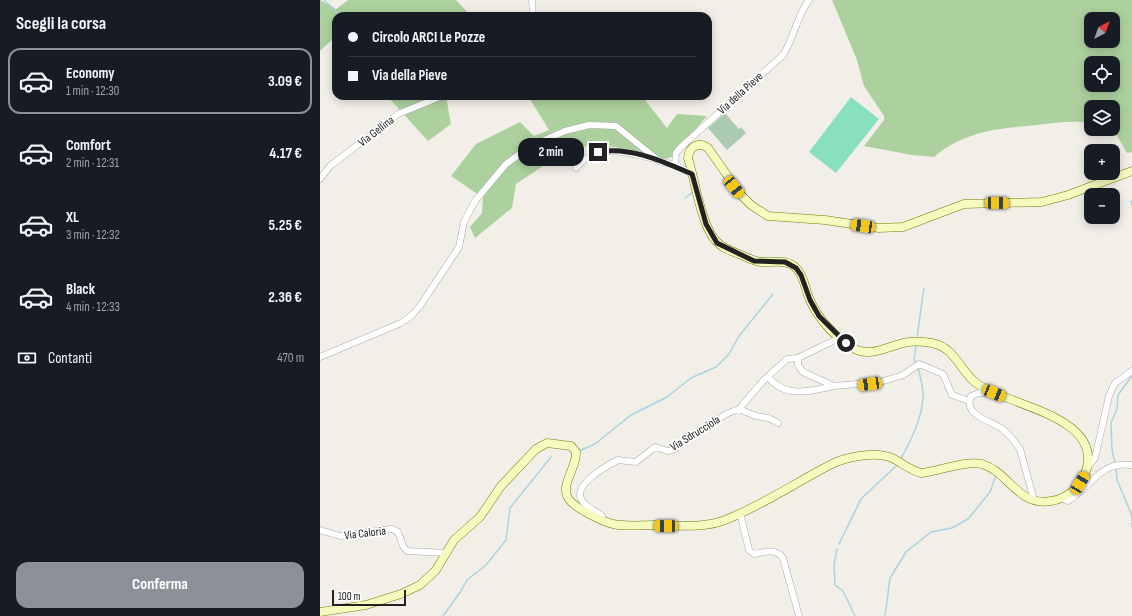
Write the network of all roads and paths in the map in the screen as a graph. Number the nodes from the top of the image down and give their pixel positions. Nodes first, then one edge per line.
1 (532, 0) edge
2 (809, 0) edge
3 (804, 3) edge
4 (533, 12) edge
5 (431, 100) edge
6 (659, 161) junction
7 (675, 165) junction
8 (576, 168) dead end
9 (1132, 171) edge
10 (692, 174) junction
11 (320, 179) edge
12 (839, 338) junction
13 (320, 357) edge
14 (798, 358) junction
15 (1132, 371) edge
16 (768, 377) junction
17 (834, 386) junction
18 (994, 393) junction
19 (970, 401) junction
20 (739, 409) junction
21 (778, 423) dead end
22 (1132, 465) edge
23 (1087, 468) junction
24 (1062, 498) junction
25 (1034, 500) junction
26 (740, 513) junction
27 (602, 520) junction
28 (320, 530) edge
29 (447, 553) junction
30 (320, 612) edge
31 (800, 616) edge

1 - 4 street
2 - 3 street, Via della Pieve
3 - 7 street, Via della Pieve
5 - 11 street, Via Gellina
6 - 7 street
6 - 8 street
6 - 13 street
7 - 10 street
9 - 10 main road
10 - 12 main road
12 - 14 street, Via Sdrucciola
12 - 18 main road
14 - 16 street, Via Sdrucciola
14 - 17 street
15 - 23 street
16 - 17 street
16 - 20 street, Via Sdrucciola
17 - 19 street
18 - 19 street
18 - 23 main road
19 - 25 street
20 - 21 street
20 - 27 street, Via Sdrucciola
22 - 24 street
23 - 24 main road
24 - 25 main road
25 - 26 main road
26 - 27 main road
26 - 31 street
27 - 29 main road
28 - 29 street, Via Caloria
29 - 30 main road

